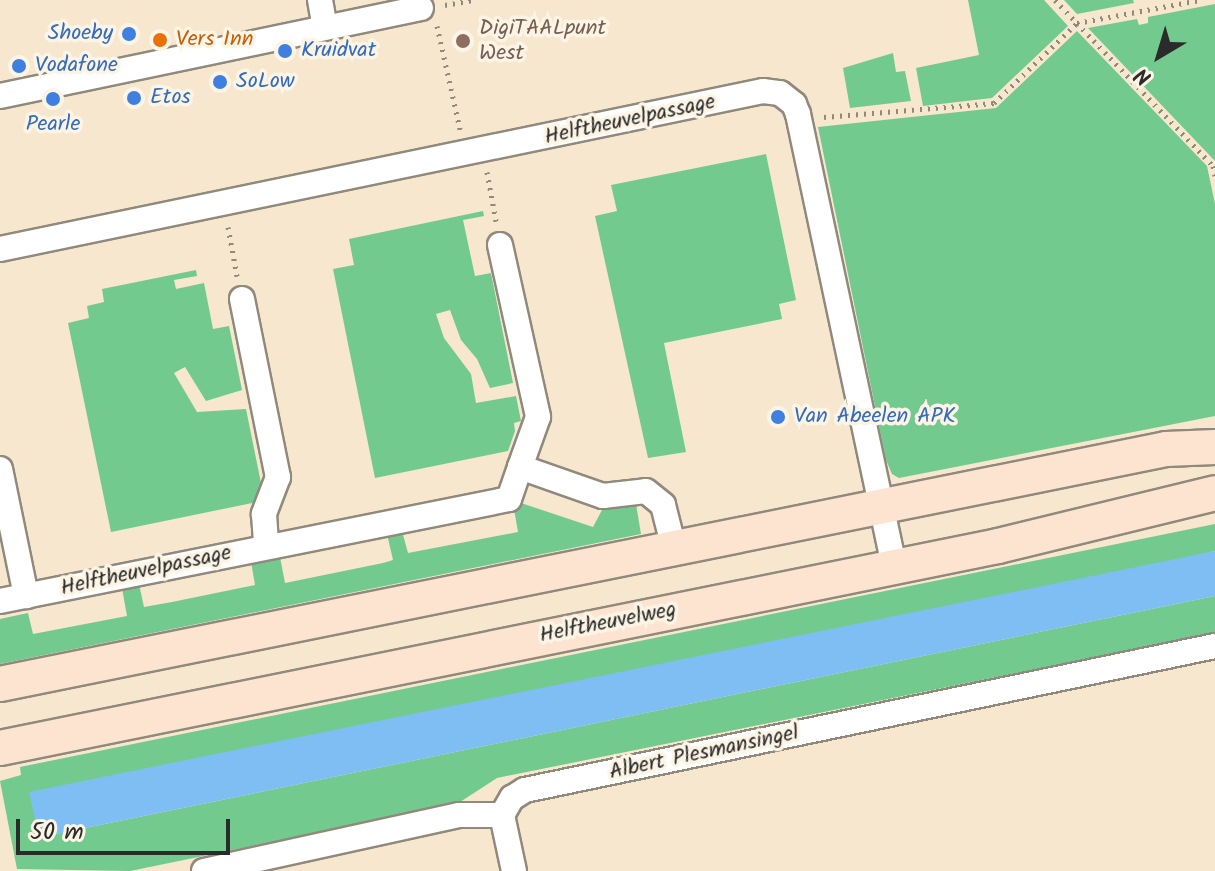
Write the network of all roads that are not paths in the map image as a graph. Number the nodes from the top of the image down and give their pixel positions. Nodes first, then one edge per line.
1 (320, 0) edge
2 (431, 13) road end
3 (325, 27) junction
4 (0, 96) edge
5 (500, 245) road end
6 (0, 249) edge
7 (242, 299) road end
8 (1215, 447) edge
9 (520, 467) junction
10 (0, 469) edge
11 (1215, 493) edge
12 (880, 506) junction
13 (266, 545) junction
14 (674, 548) junction
15 (894, 565) junction
16 (26, 596) junction
17 (0, 601) edge
18 (1215, 646) edge
19 (0, 684) edge
20 (0, 748) edge
21 (502, 815) junction
22 (259, 866) edge
23 (204, 871) edge
24 (514, 871) edge

1 - 3 street
2 - 3 street
3 - 4 street
5 - 9 street, Helftheuvelpassage
6 - 12 street, Helftheuvelpassage
7 - 13 street
8 - 12 main road
9 - 13 street, Helftheuvelpassage
9 - 14 street
10 - 16 street
11 - 15 main road, Helftheuvelweg
12 - 14 main road
12 - 15 street
13 - 16 street, Helftheuvelpassage
14 - 19 main road
15 - 20 main road, Helftheuvelweg
16 - 17 street, Helftheuvelpassage
18 - 21 street, Albert Plesmansingel
21 - 22 street
21 - 24 street
22 - 23 street

